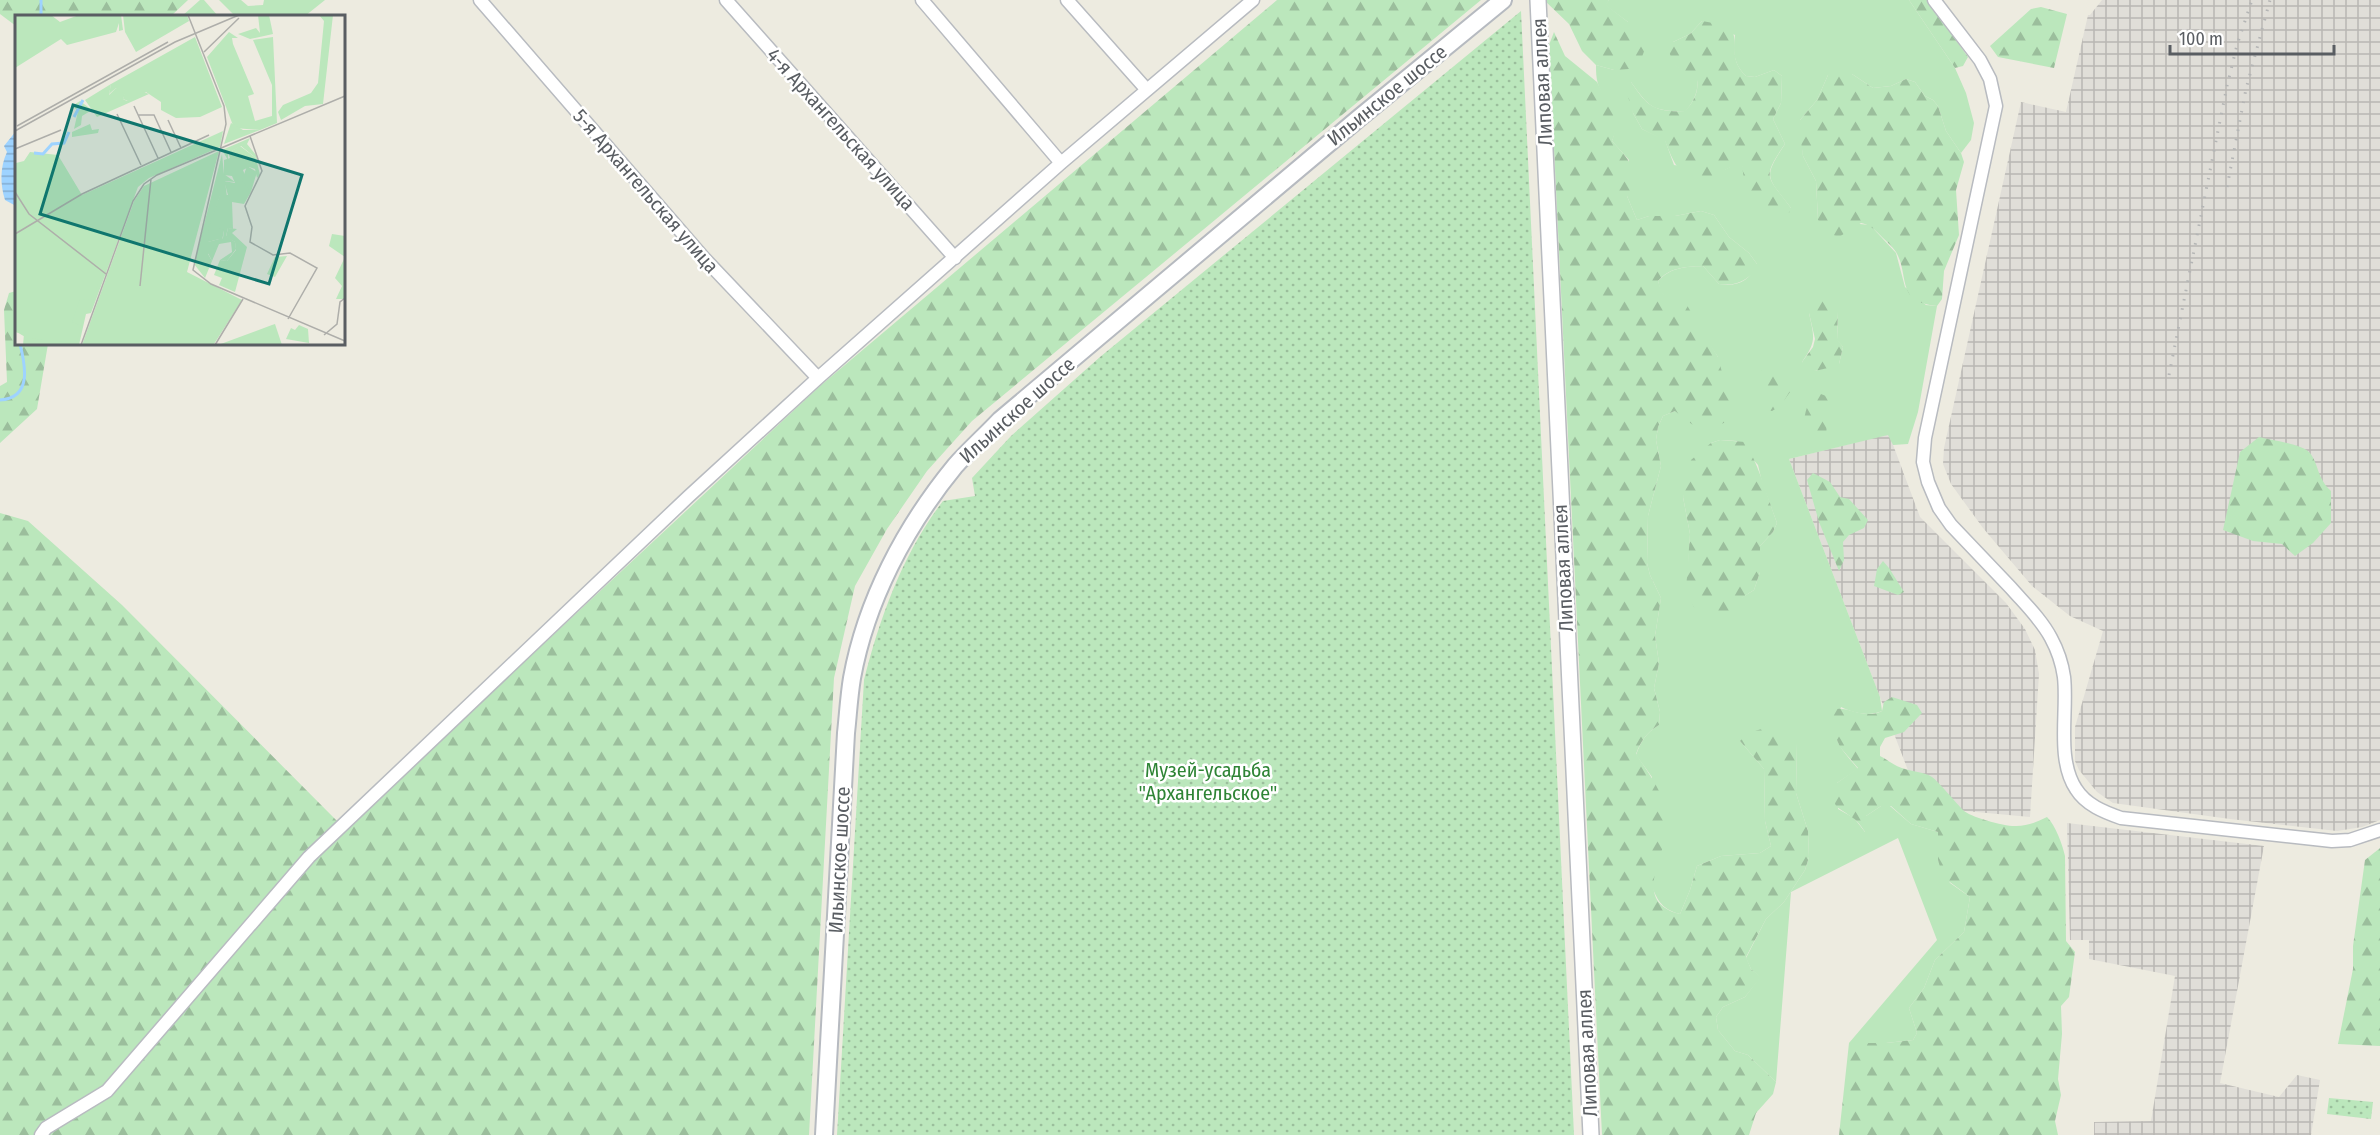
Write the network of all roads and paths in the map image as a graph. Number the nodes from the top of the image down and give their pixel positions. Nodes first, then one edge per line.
1 (480, 0) edge
2 (726, 0) edge
3 (922, 0) edge
4 (1067, 0) edge
5 (1253, 0) edge
6 (1503, 0) edge
7 (1538, 0) edge
8 (1934, 0) edge
9 (1147, 90) junction
10 (1061, 163) junction
11 (955, 258) junction
12 (818, 378) junction
13 (2380, 830) edge
14 (41, 1135) edge
15 (824, 1135) edge
16 (1591, 1135) edge

1 - 12 street, 5-я Архангельская улица
2 - 11 street, 4-я Архангельская улица
3 - 10 street
4 - 9 street
5 - 9 street
6 - 15 main road, Ильинское шоссе
7 - 16 street, Липовая аллея
8 - 13 street
9 - 10 street
10 - 11 street
11 - 12 street
12 - 14 street

